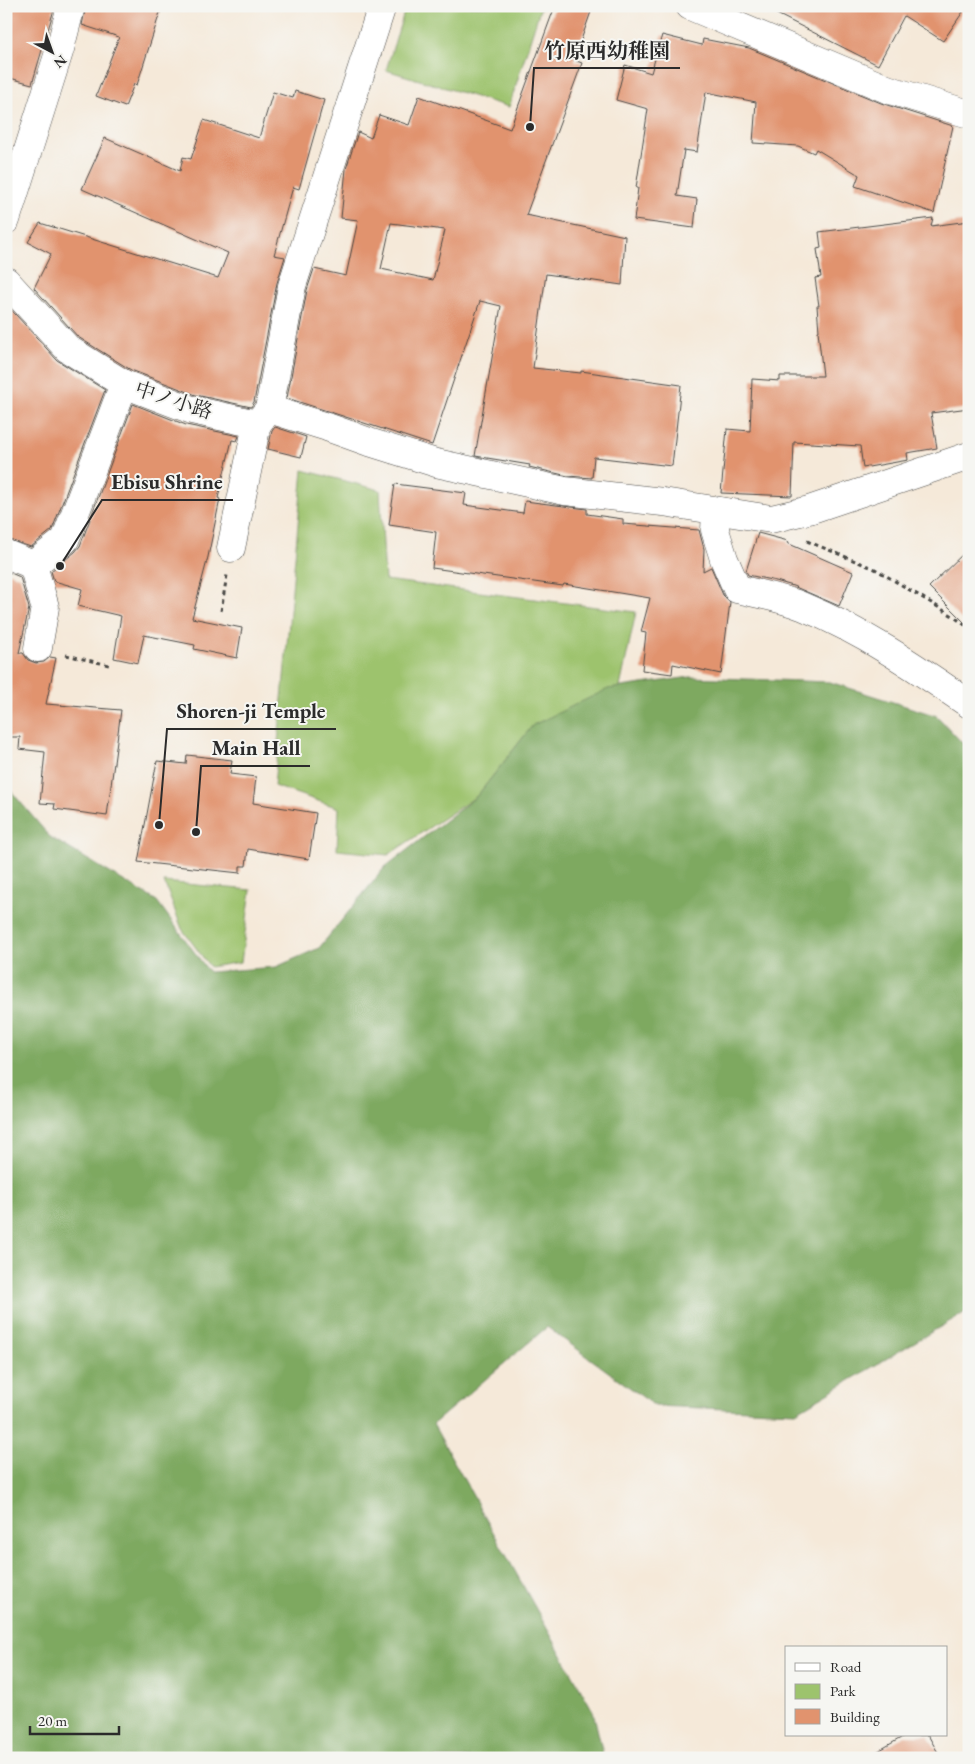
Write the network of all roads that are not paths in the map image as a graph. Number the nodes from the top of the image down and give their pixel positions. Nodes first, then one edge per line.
1 (71, 6) edge
2 (382, 6) edge
3 (690, 6) edge
4 (969, 114) edge
5 (6, 220) edge
6 (6, 281) edge
7 (124, 384) junction
8 (263, 417) junction
9 (969, 456) edge
10 (716, 512) junction
11 (231, 548) road end
12 (6, 554) edge
13 (33, 565) junction
14 (38, 648) road end
15 (969, 704) edge

1 - 5 street
2 - 8 street
3 - 4 street
6 - 7 street, 中ノ小路
7 - 8 street, 中ノ小路
7 - 13 street
8 - 10 street, 中ノ小路
8 - 11 street
9 - 10 street, 中ノ小路
10 - 15 street
12 - 13 street
13 - 14 street

